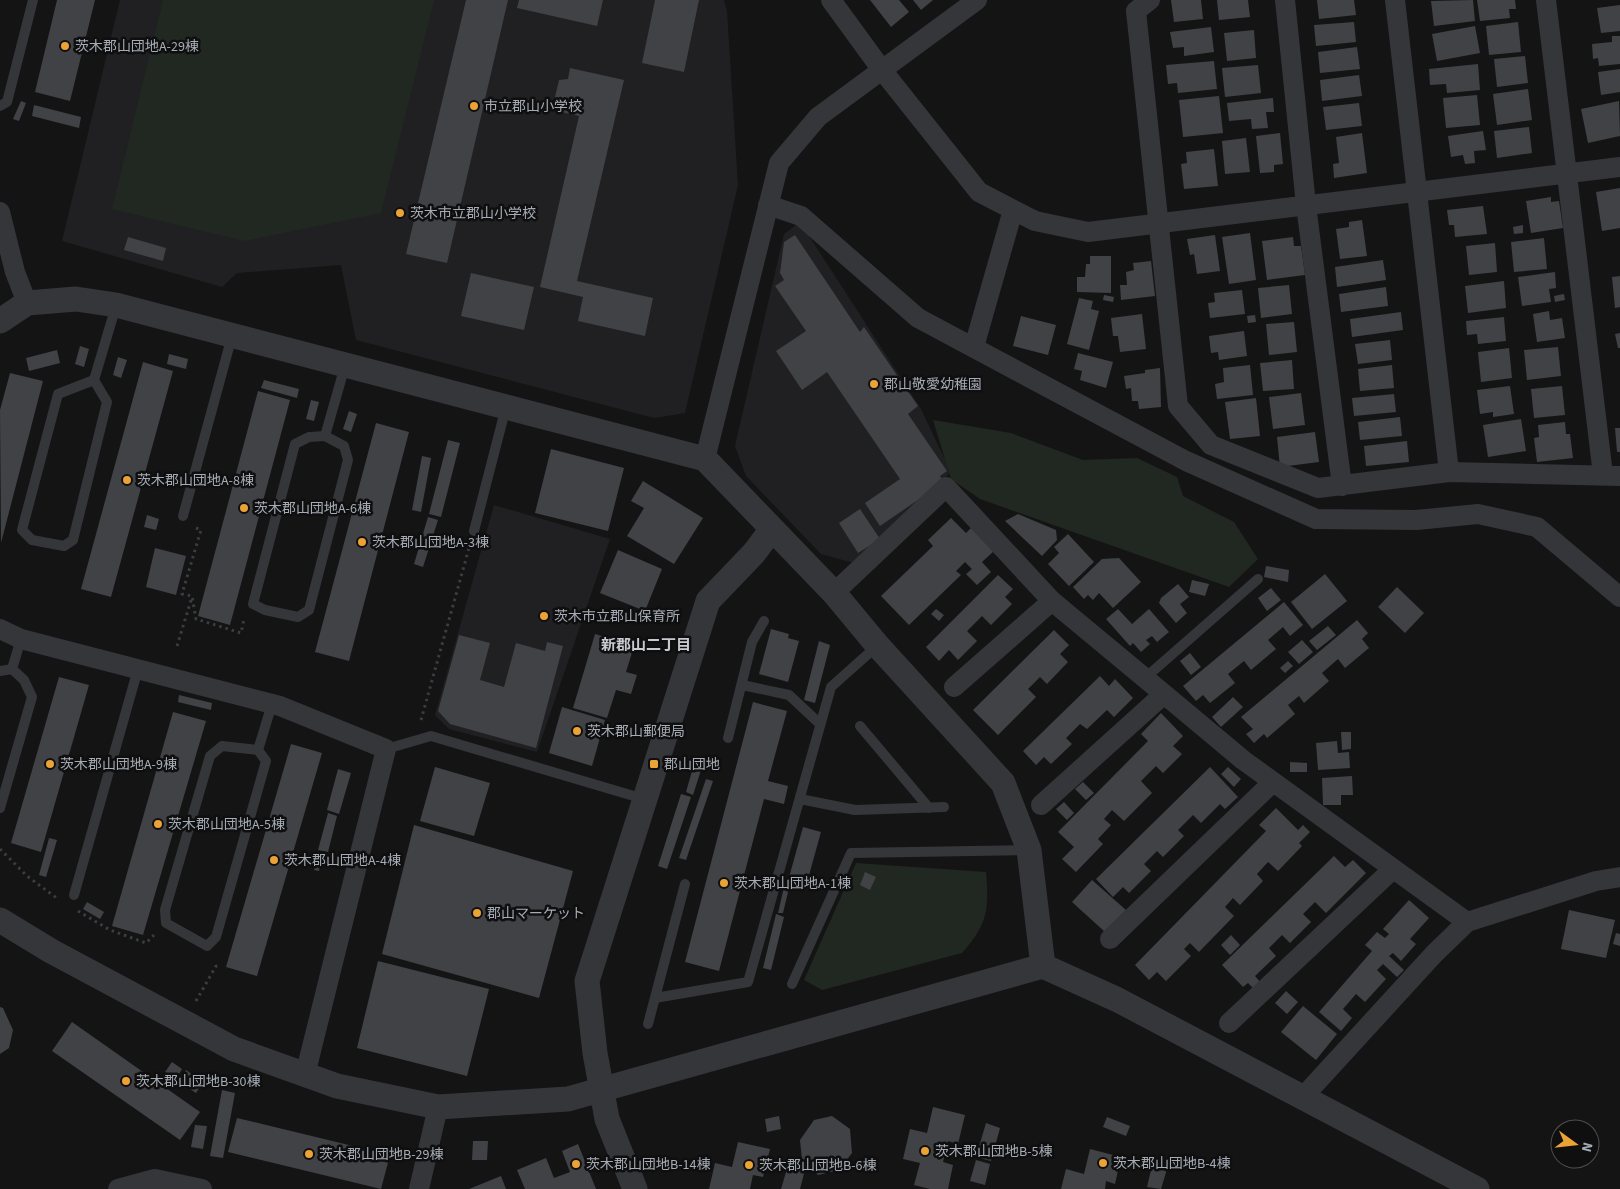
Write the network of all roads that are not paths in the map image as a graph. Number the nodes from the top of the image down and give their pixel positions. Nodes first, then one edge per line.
1 (33, 0) edge
2 (830, 0) edge
3 (977, 0) edge
4 (1150, 0) edge
5 (1285, 0) edge
6 (1395, 0) edge
7 (1546, 0) edge
8 (882, 70) junction
9 (0, 106) edge
10 (1620, 167) edge
11 (1568, 173) junction
12 (1418, 192) junction
13 (1306, 205) junction
14 (768, 206) junction
15 (1013, 210) junction
16 (0, 212) edge
17 (1158, 223) junction
18 (27, 303) junction
19 (116, 305) junction
20 (0, 321) edge
21 (232, 335) junction
22 (974, 347) junction
23 (345, 365) junction
24 (94, 380) junction
25 (506, 407) junction
26 (325, 436) junction
27 (704, 459) junction
28 (1449, 472) junction
29 (1612, 476) edge
30 (1342, 486) junction
31 (183, 516) road end
32 (772, 529) junction
33 (474, 531) road end
34 (1258, 579) dead end
35 (834, 593) junction
36 (1620, 597) edge
37 (1052, 601) junction
38 (764, 621) dead end
39 (0, 629) edge
40 (21, 638) junction
41 (878, 646) junction
42 (12, 669) junction
43 (138, 669) junction
44 (0, 671) edge
45 (1145, 678) junction
46 (742, 685) junction
47 (954, 687) dead end
48 (1164, 694) junction
49 (272, 704) junction
50 (820, 724) junction
51 (860, 726) dead end
52 (728, 738) dead end
53 (386, 749) junction
54 (258, 750) junction
55 (1273, 782) junction
56 (644, 799) junction
57 (800, 799) junction
58 (1041, 805) dead end
59 (0, 808) edge
60 (929, 808) junction
61 (944, 808) dead end
62 (1029, 850) junction
63 (1393, 869) junction
64 (1620, 877) edge
65 (685, 884) dead end
66 (74, 895) dead end
67 (0, 920) edge
68 (1467, 922) junction
69 (1110, 939) dead end
70 (1043, 966) junction
71 (792, 984) dead end
72 (655, 998) junction
73 (1229, 1023) dead end
74 (648, 1024) dead end
75 (305, 1075) junction
76 (603, 1088) junction
77 (1303, 1097) junction
78 (438, 1107) junction
79 (118, 1189) edge
80 (202, 1189) edge
81 (419, 1189) edge
82 (635, 1189) edge
83 (1477, 1189) edge

1 - 9 lane
2 - 8 street
3 - 8 street
4 - 17 street
5 - 13 street
6 - 12 street
7 - 11 street
8 - 14 street
8 - 15 street
10 - 11 street
11 - 12 street
11 - 29 street
12 - 13 street
12 - 28 street
13 - 17 street
13 - 30 street
14 - 22 street
14 - 27 street
15 - 17 street
15 - 22 street
16 - 18 street
17 - 30 street
18 - 19 street
18 - 20 street
19 - 21 street
19 - 24 lane
21 - 23 street
21 - 31 lane
22 - 36 street
23 - 25 street
23 - 26 lane
24 - 24 lane
25 - 27 street
25 - 33 lane
26 - 26 lane
27 - 32 street
28 - 29 street
28 - 30 street
32 - 35 street
32 - 56 street
34 - 45 lane
35 - 37 street
35 - 41 street
37 - 45 street
37 - 47 street
38 - 46 lane
39 - 40 street
40 - 42 lane
40 - 43 street
41 - 50 lane
41 - 62 street
42 - 44 lane
42 - 59 lane
43 - 49 street
43 - 66 lane
45 - 48 street
46 - 50 lane
46 - 52 lane
48 - 55 street
48 - 58 street
49 - 53 street
49 - 54 lane
50 - 57 lane
51 - 60 lane
53 - 56 lane
53 - 75 street
54 - 54 lane
55 - 63 street
55 - 69 street
56 - 76 street
57 - 60 lane
57 - 72 lane
60 - 61 lane
62 - 70 street
62 - 71 lane
63 - 68 street
63 - 73 street
64 - 68 street
65 - 72 lane
67 - 75 street
68 - 77 street
70 - 76 street
70 - 77 street
72 - 74 lane
75 - 78 street
76 - 78 street
76 - 82 street
77 - 83 street
78 - 81 street
79 - 80 street

